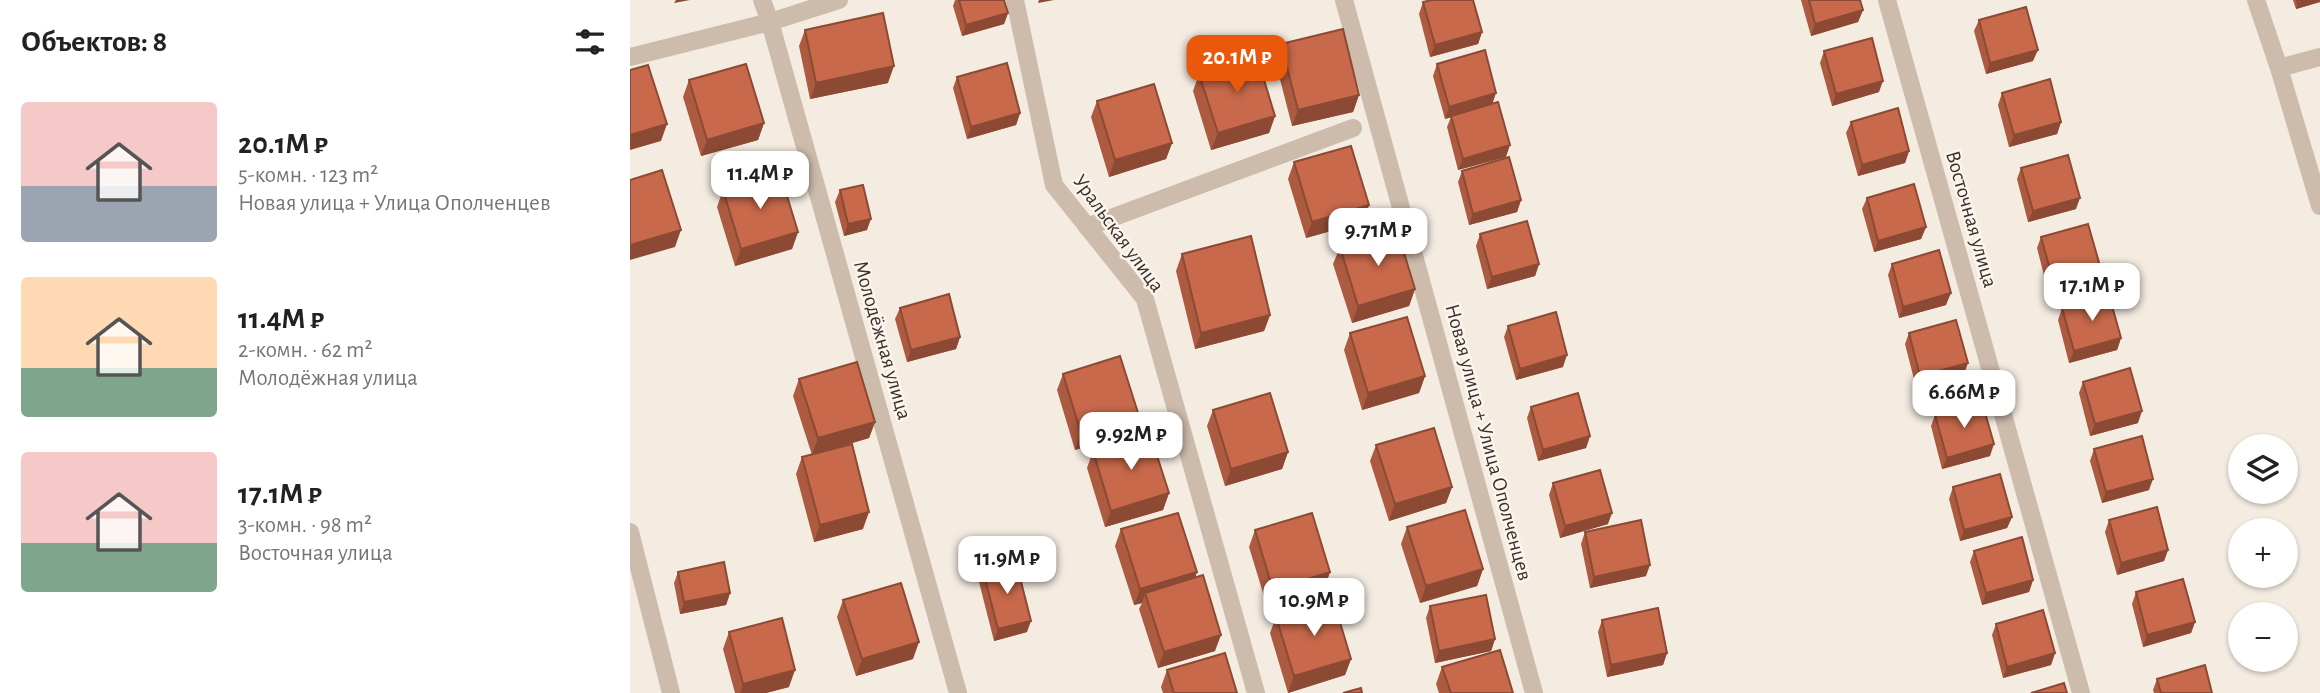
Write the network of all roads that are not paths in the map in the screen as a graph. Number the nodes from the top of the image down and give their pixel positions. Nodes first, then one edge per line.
1 (762, 0) edge
2 (839, 0) edge
3 (1015, 0) edge
4 (1343, 0) edge
5 (1887, 0) edge
6 (2256, 0) edge
7 (770, 22) junction
8 (630, 57) edge
9 (2320, 57) edge
10 (2279, 68) junction
11 (1353, 128) dead end
12 (2320, 206) edge
13 (1087, 227) junction
14 (630, 532) edge
15 (671, 693) edge
16 (958, 693) edge
17 (1256, 693) edge
18 (1534, 693) edge
19 (2081, 693) edge

1 - 7 street, Молодёжная улица
2 - 7 street
3 - 13 street, Уральская улица
4 - 18 street, Новая улица + Улица Ополченцев
5 - 19 street, Восточная улица
6 - 10 street
7 - 8 street
7 - 16 street, Молодёжная улица
9 - 10 street
10 - 12 street
11 - 13 street
13 - 17 street, Уральская улица
14 - 15 street

